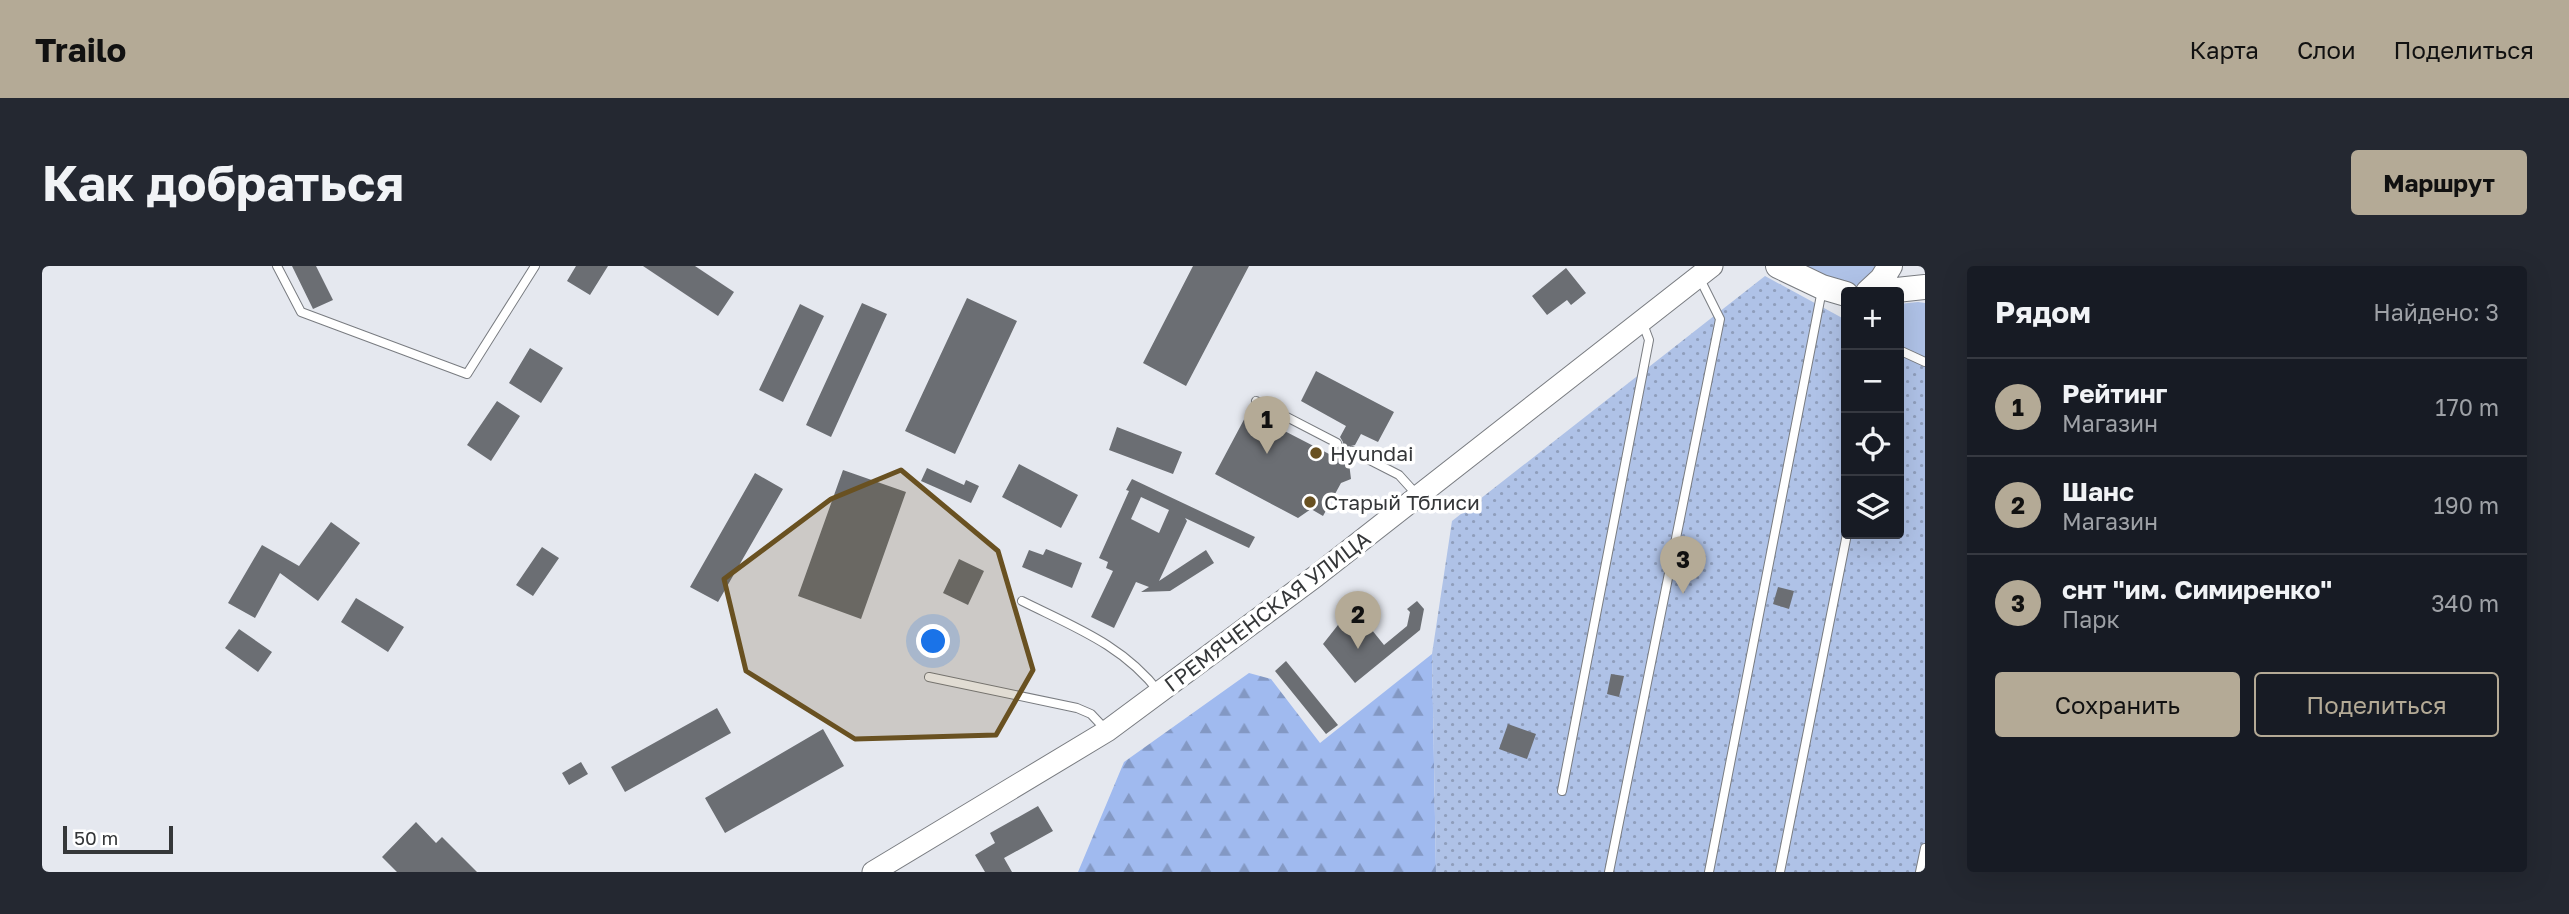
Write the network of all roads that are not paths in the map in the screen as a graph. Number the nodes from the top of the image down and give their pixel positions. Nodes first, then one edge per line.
1 (277, 266) edge
2 (535, 266) edge
3 (1778, 266) edge
4 (1708, 270) edge
5 (1886, 274) edge
6 (1822, 287) junction
7 (1873, 287) edge
8 (1925, 287) edge
9 (1841, 293) edge
10 (1642, 323) junction
11 (1904, 352) edge
12 (1925, 362) edge
13 (1256, 401) dead end
14 (1337, 443) dead end
15 (1352, 451) dead end
16 (1418, 496) junction
17 (1846, 539) edge
18 (1022, 601) dead end
19 (929, 677) dead end
20 (1160, 692) junction
21 (1107, 731) junction
22 (1562, 791) dead end
23 (1925, 848) edge
24 (873, 872) edge
25 (1609, 872) edge
26 (1709, 872) edge
27 (1780, 872) edge
28 (1920, 872) edge

1 - 2 lane
3 - 6 main road
4 - 10 main road, ГРЕМЯЧЕНСКАЯ УЛИЦА
4 - 25 lane
5 - 7 main road
5 - 8 main road
6 - 9 main road
6 - 26 lane
10 - 16 main road, ГРЕМЯЧЕНСКАЯ УЛИЦА
10 - 22 lane
11 - 12 lane
13 - 14 lane
15 - 16 lane
16 - 20 main road, ГРЕМЯЧЕНСКАЯ УЛИЦА
17 - 27 lane
18 - 20 lane
19 - 21 lane
20 - 21 main road, ГРЕМЯЧЕНСКАЯ УЛИЦА
21 - 24 main road, ГРЕМЯЧЕНСКАЯ УЛИЦА
23 - 28 lane

